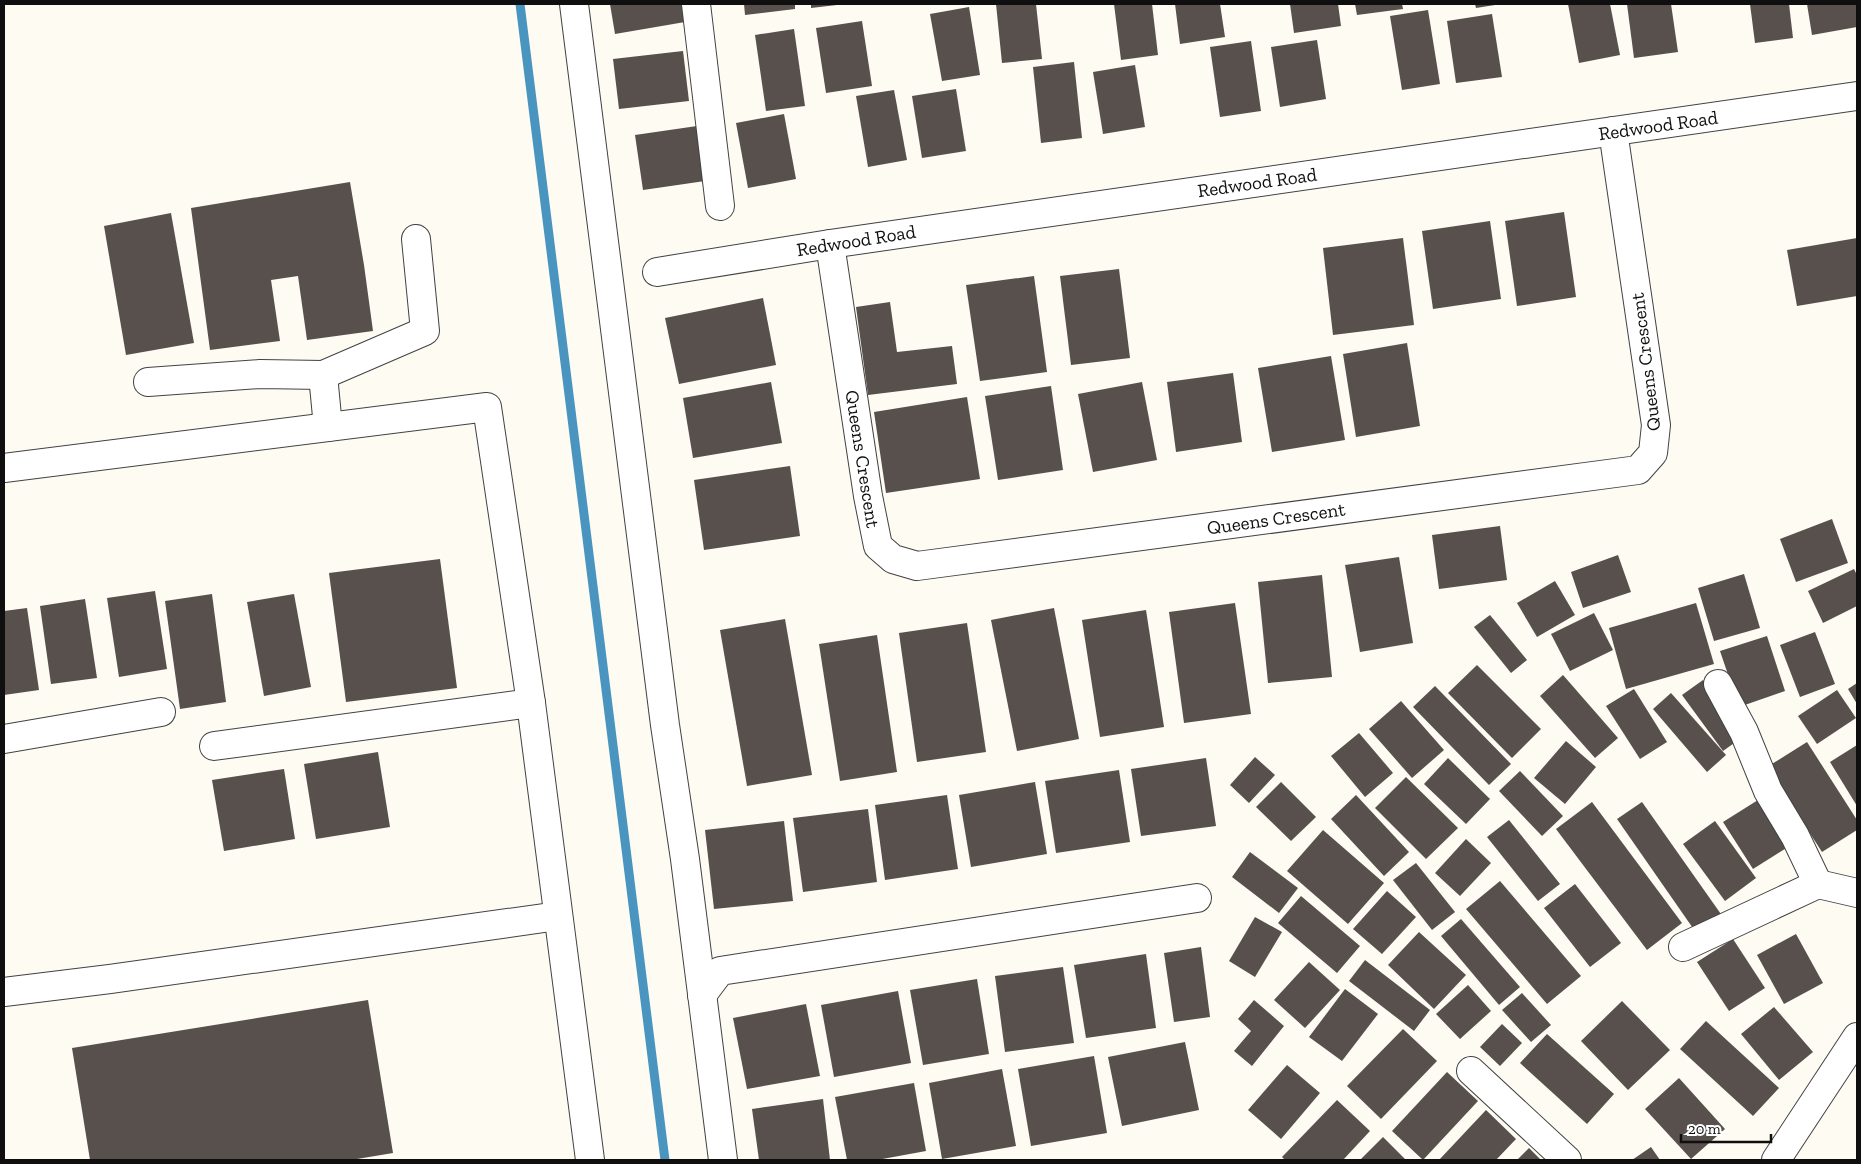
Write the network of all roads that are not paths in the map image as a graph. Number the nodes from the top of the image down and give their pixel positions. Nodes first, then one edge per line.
1 (574, 4) edge
2 (696, 4) edge
3 (1857, 96) edge
4 (1613, 131) junction
5 (720, 206) dead end
6 (416, 239) dead end
7 (830, 244) junction
8 (657, 272) dead end
9 (323, 375) junction
10 (148, 382) dead end
11 (328, 428) junction
12 (4, 468) edge
13 (1718, 684) dead end
14 (531, 703) junction
15 (161, 712) dead end
16 (4, 739) edge
17 (214, 746) dead end
18 (1818, 884) junction
19 (1857, 893) edge
20 (1197, 898) dead end
21 (558, 916) junction
22 (1683, 947) dead end
23 (4, 992) edge
24 (702, 995) junction
25 (1857, 1037) edge
26 (1471, 1071) dead end
27 (590, 1160) edge
28 (723, 1160) edge
29 (1567, 1160) edge
30 (1776, 1160) edge

1 - 24 street
2 - 5 street
3 - 4 street, Redwood Road
4 - 7 street, Redwood Road
4 - 7 street, Queens Crescent
6 - 9 street
7 - 8 street, Redwood Road
9 - 10 street
9 - 11 street
11 - 12 street
11 - 14 street
13 - 18 street
14 - 17 street
14 - 21 street
15 - 16 street
18 - 19 street
18 - 22 street
20 - 24 street
21 - 23 street
21 - 27 street
24 - 28 street
25 - 30 street
26 - 29 street

